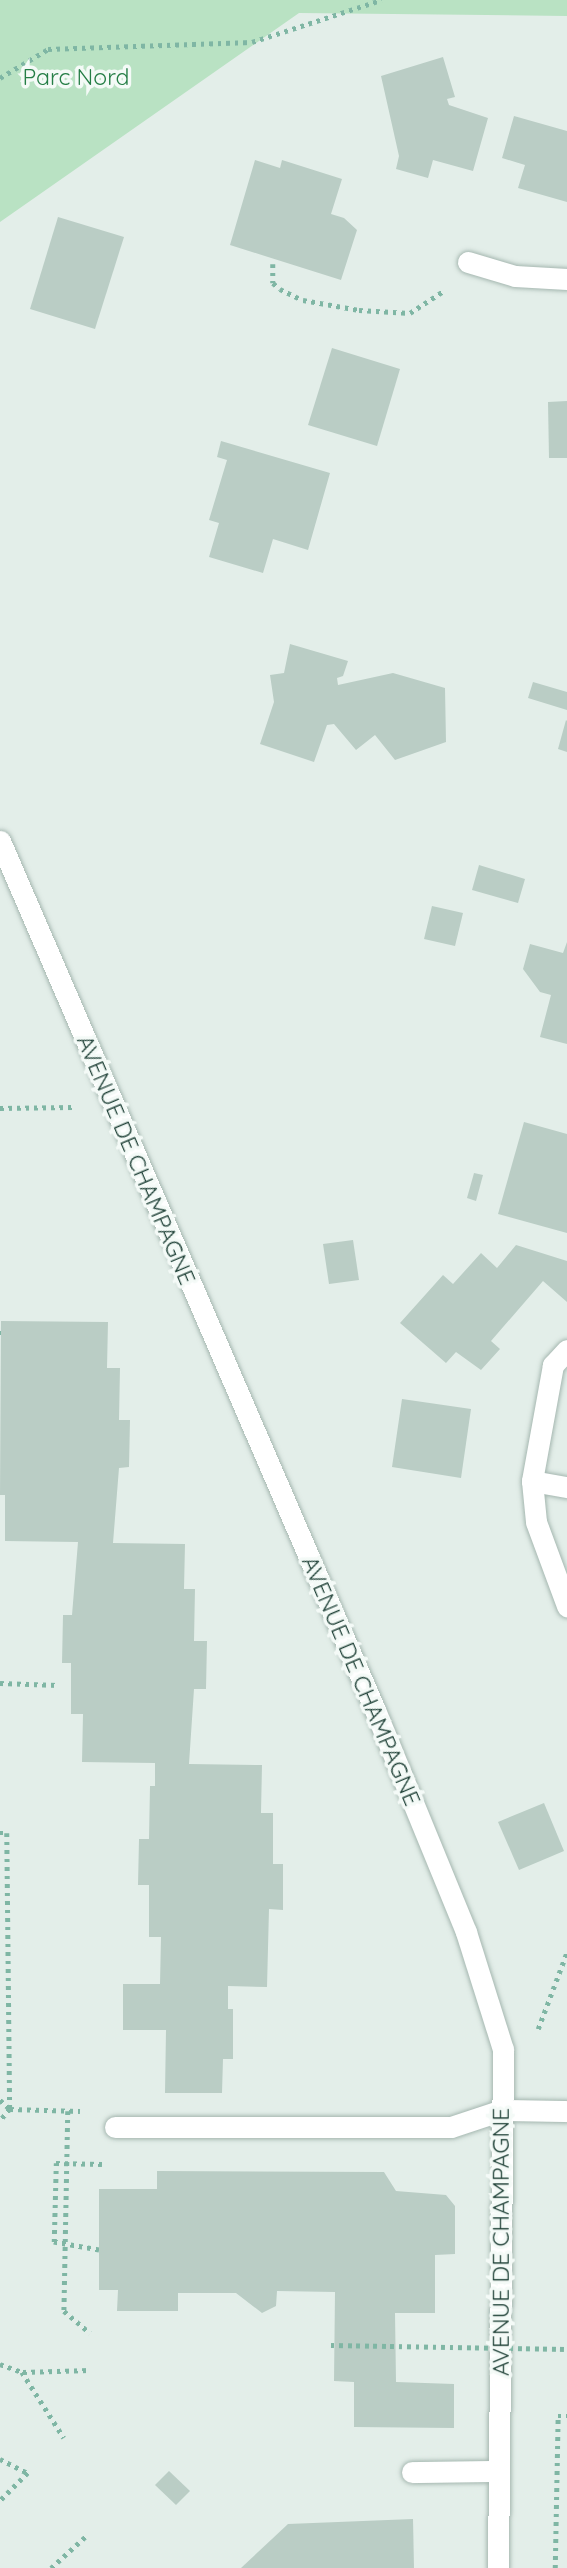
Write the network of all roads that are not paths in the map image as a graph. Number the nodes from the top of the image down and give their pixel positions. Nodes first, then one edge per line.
1 (468, 262) road end
2 (567, 279) edge
3 (0, 842) edge
4 (567, 1350) edge
5 (532, 1481) junction
6 (567, 1487) edge
7 (567, 1606) edge
8 (502, 2110) junction
9 (567, 2111) edge
10 (115, 2127) road end
11 (412, 2472) dead end
12 (499, 2472) junction
13 (498, 2568) edge

1 - 2 street
3 - 8 street, AVENUE DE CHAMPAGNE
4 - 5 street
5 - 6 street
5 - 7 street
8 - 9 street
8 - 10 street
8 - 12 street, AVENUE DE CHAMPAGNE
11 - 12 street
12 - 13 street, AVENUE DE CHAMPAGNE

